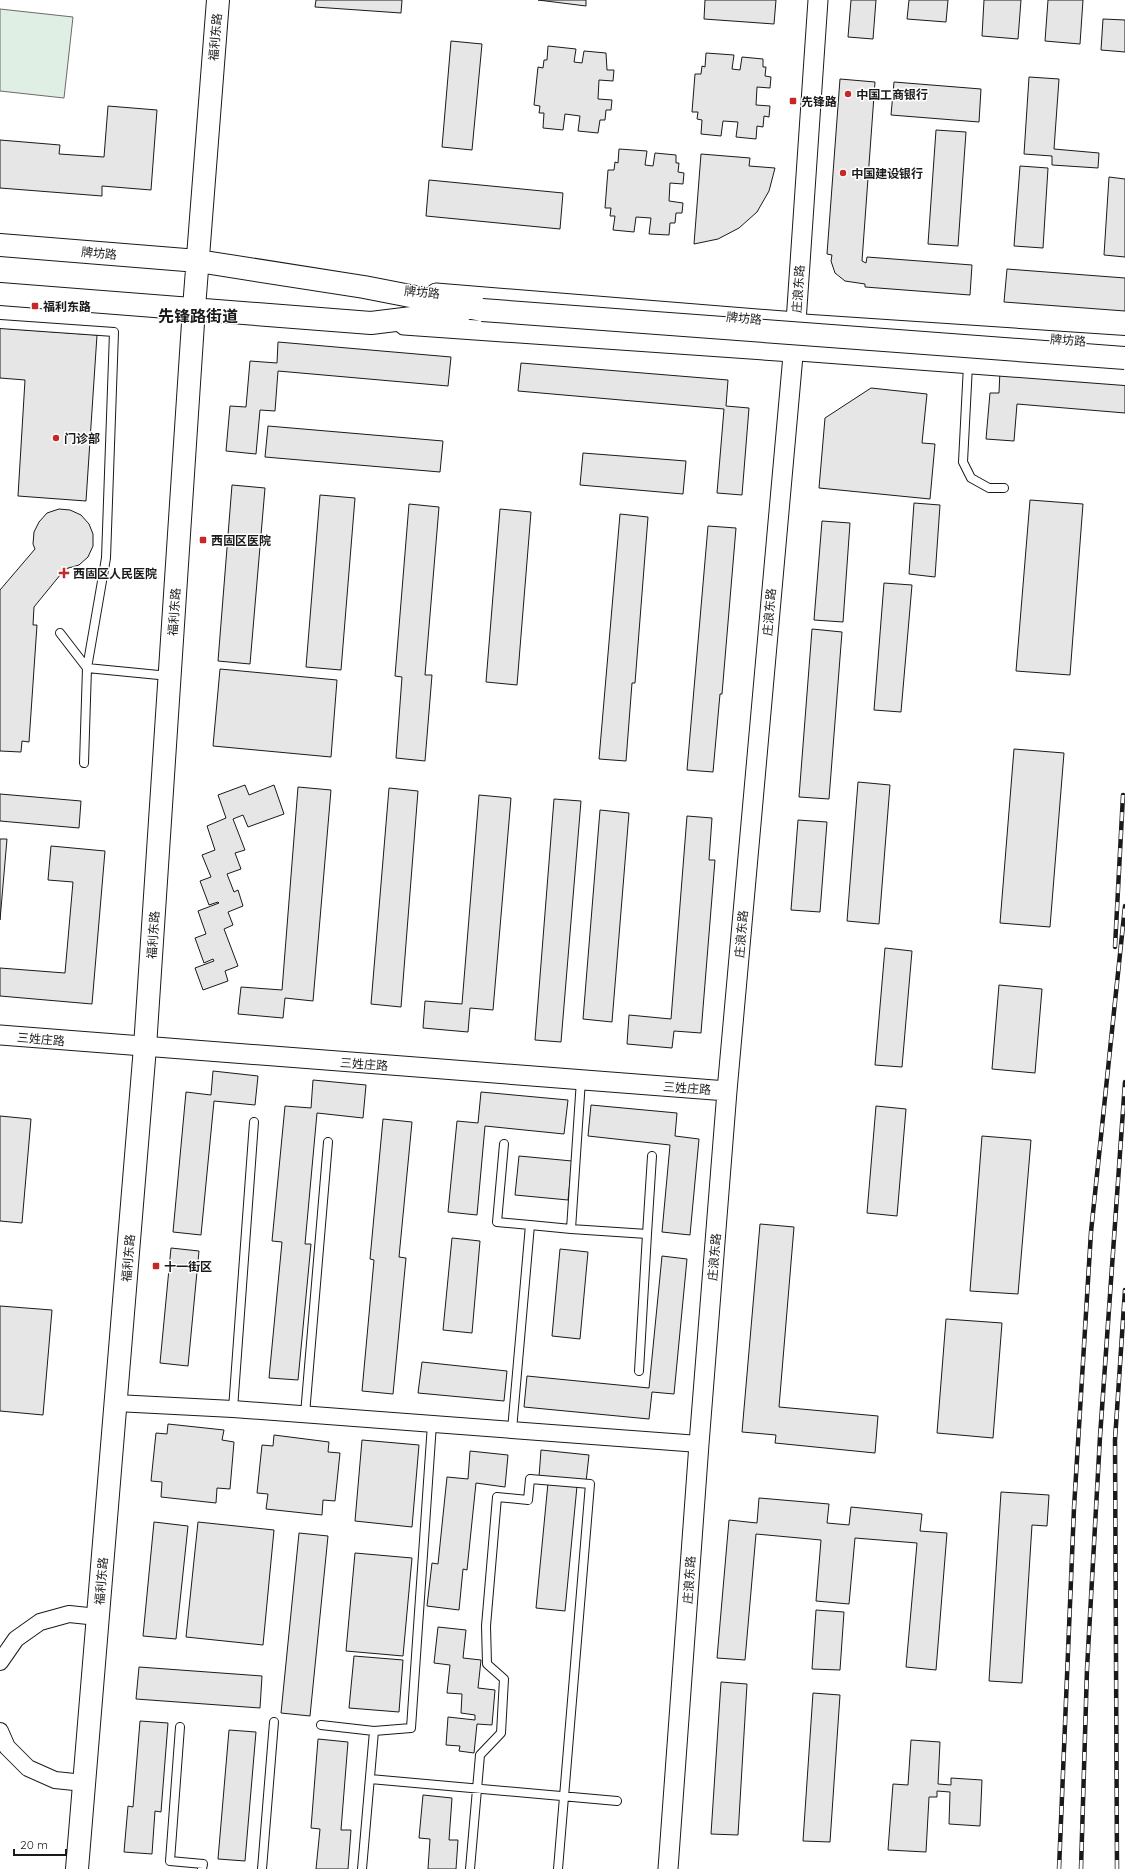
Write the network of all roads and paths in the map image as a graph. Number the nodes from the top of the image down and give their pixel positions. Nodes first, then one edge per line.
1 (218, 0) edge
2 (818, 0) edge
3 (0, 245) edge
4 (198, 261) junction
5 (364, 287) junction
6 (0, 294) edge
7 (194, 308) junction
8 (482, 310) junction
9 (371, 323) junction
10 (0, 324) edge
11 (795, 327) junction
12 (1125, 344) edge
13 (792, 352) junction
14 (1125, 358) edge
15 (968, 365) junction
16 (1125, 377) edge
17 (1004, 488) dead end
18 (60, 633) dead end
19 (87, 668) junction
20 (170, 676) junction
21 (84, 763) dead end
22 (0, 1035) edge
23 (145, 1047) junction
24 (581, 1080) junction
25 (727, 1091) junction
26 (254, 1122) dead end
27 (328, 1142) dead end
28 (504, 1144) dead end
29 (652, 1156) dead end
30 (530, 1225) junction
31 (571, 1229) junction
32 (647, 1234) junction
33 (639, 1371) dead end
34 (116, 1403) junction
35 (233, 1409) junction
36 (305, 1414) junction
37 (432, 1424) junction
38 (512, 1430) junction
39 (699, 1444) junction
40 (98, 1617) junction
41 (0, 1662) edge
42 (274, 1722) dead end
43 (321, 1725) dead end
44 (180, 1727) dead end
45 (0, 1731) edge
46 (374, 1731) junction
47 (370, 1778) junction
48 (84, 1783) junction
49 (477, 1788) junction
50 (564, 1796) junction
51 (617, 1801) dead end
52 (77, 1869) edge
53 (202, 1869) edge
54 (262, 1869) edge
55 (362, 1869) edge
56 (470, 1869) edge
57 (558, 1869) edge
58 (668, 1869) edge

1 - 4 main road, 福利东路
2 - 11 street, 庄浪东路
3 - 4 main road, 牌坊路
4 - 5 main road, 牌坊路
4 - 7 main road, 福利东路
5 - 8 main road, 牌坊路
5 - 11 street, 牌坊路
6 - 7 main road, 牌坊路
7 - 9 main road, 牌坊路
7 - 20 main road, 福利东路
8 - 9 main road, 牌坊路
8 - 14 main road, 牌坊路, bridge
9 - 13 street, 牌坊路
10 - 19 lane
11 - 12 street, 牌坊路
11 - 13 street, 庄浪东路
11 - 14 street
13 - 15 street, 牌坊路
13 - 25 street, 庄浪东路
15 - 16 street, 牌坊路
15 - 17 lane
18 - 19 lane
19 - 20 lane
19 - 21 lane
20 - 23 main road, 福利东路
22 - 23 street, 三姓庄路
23 - 24 street, 三姓庄路
23 - 34 main road, 福利东路
24 - 25 street, 三姓庄路
24 - 31 lane
25 - 39 street, 庄浪东路
26 - 35 lane
27 - 36 lane
28 - 30 lane
29 - 32 lane
30 - 31 lane
30 - 38 lane
31 - 32 lane
32 - 33 lane
34 - 35 street
34 - 40 main road, 福利东路
35 - 36 street
36 - 37 street
37 - 38 street
37 - 46 lane
38 - 39 street
39 - 58 street, 庄浪东路
40 - 41 street
40 - 48 main road, 福利东路
42 - 54 lane
43 - 46 lane
44 - 53 lane
45 - 48 street
46 - 47 lane
47 - 49 lane
47 - 55 lane
48 - 52 main road, 福利东路
49 - 50 lane
49 - 50 lane
49 - 56 lane
50 - 51 lane
50 - 57 lane

